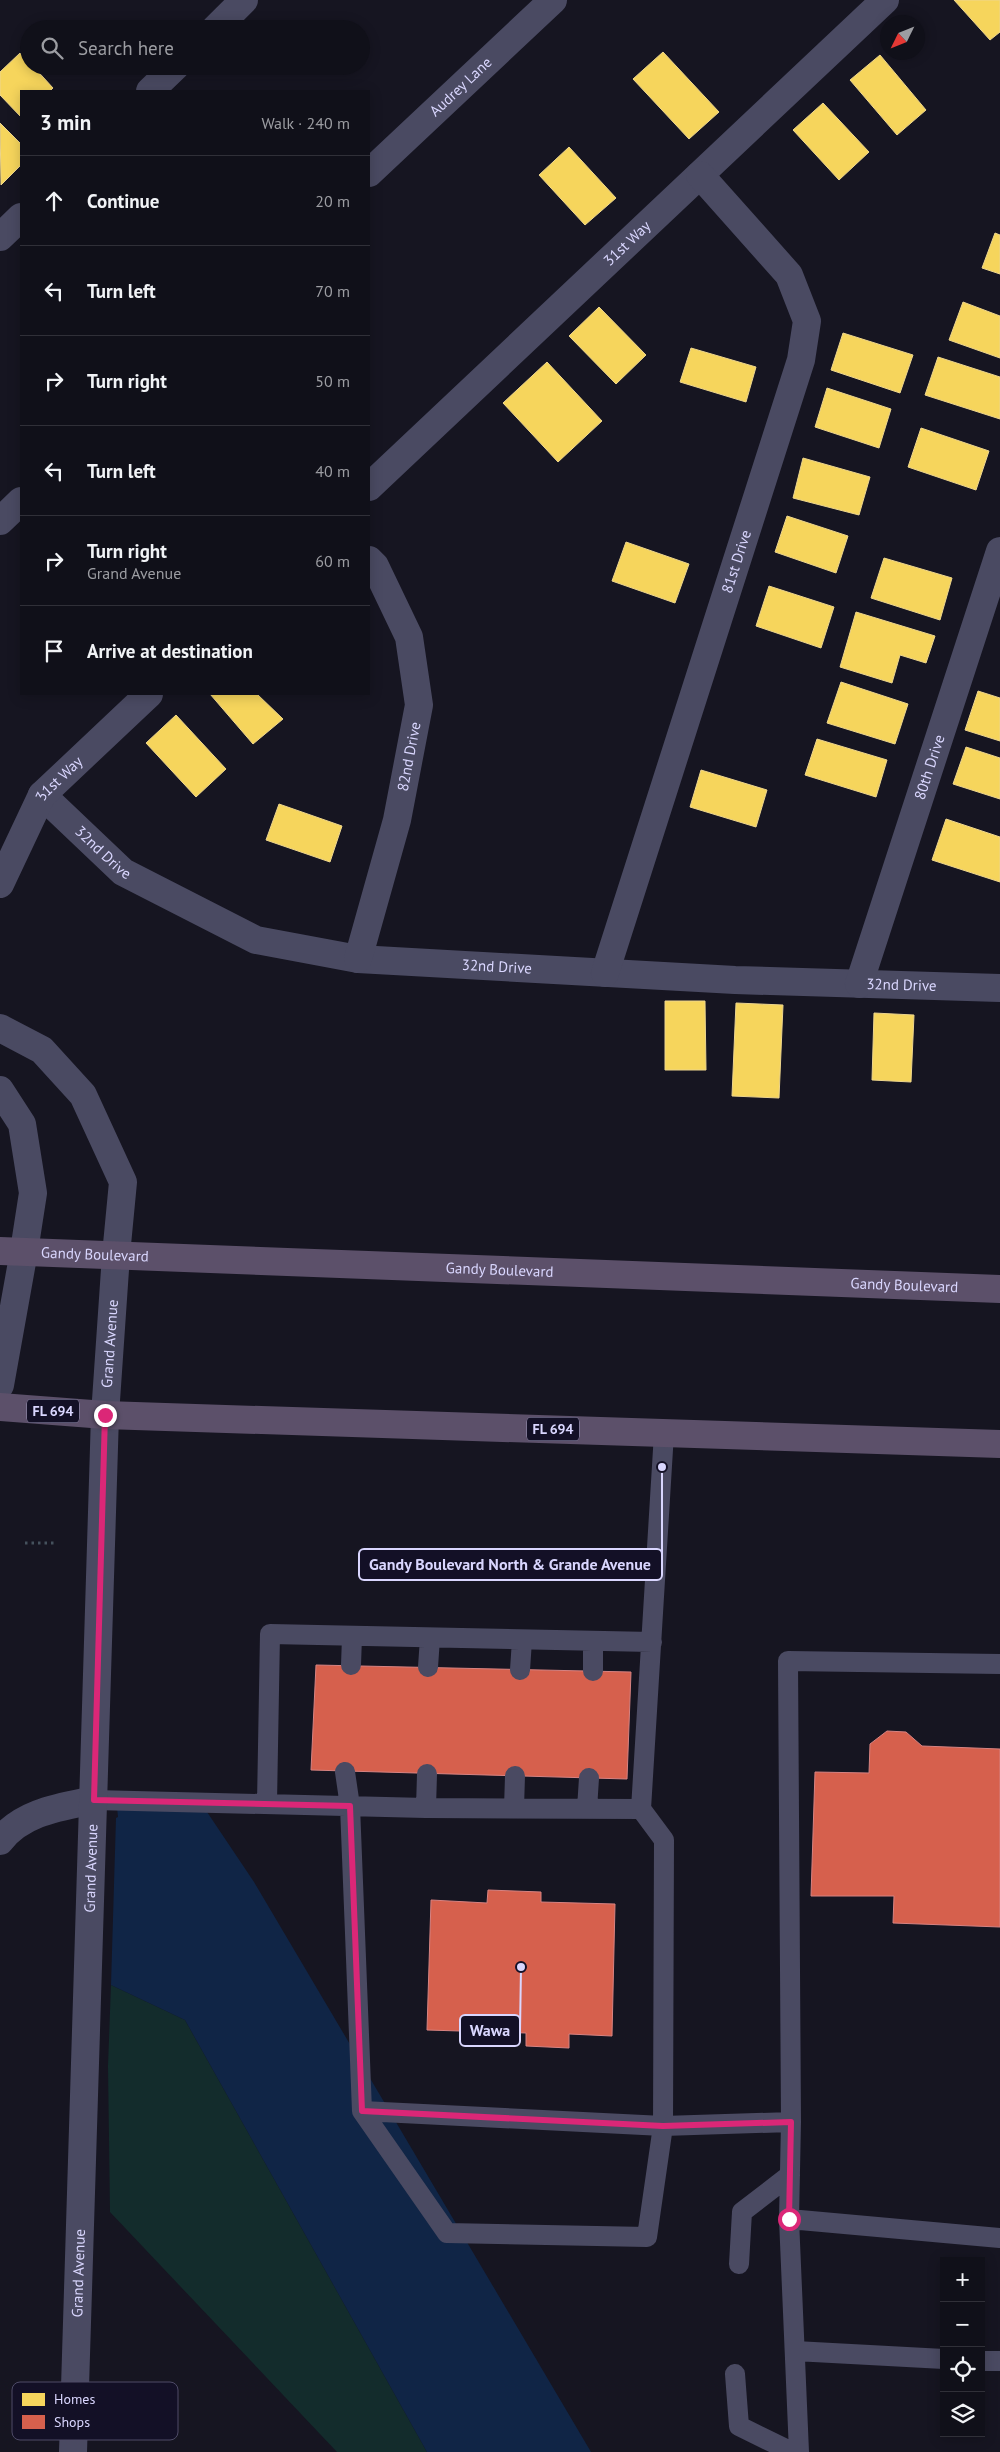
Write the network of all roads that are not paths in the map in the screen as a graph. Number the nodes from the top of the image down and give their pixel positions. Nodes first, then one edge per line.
1 (244, 0) edge
2 (552, 0) edge
3 (885, 0) edge
4 (224, 20) edge
5 (167, 75) edge
6 (151, 90) edge
7 (370, 172) edge
8 (700, 175) junction
9 (20, 218) edge
10 (0, 237) edge
11 (370, 486) edge
12 (20, 502) edge
13 (0, 521) edge
14 (1000, 551) edge
15 (370, 561) edge
16 (149, 695) edge
17 (42, 795) junction
18 (0, 884) edge
19 (358, 960) junction
20 (605, 973) junction
21 (859, 984) junction
22 (1000, 988) edge
23 (0, 1028) edge
24 (0, 1090) edge
25 (12, 1251) edge
26 (116, 1255) junction
27 (1000, 1289) edge
28 (0, 1385) edge
29 (0, 1408) edge
30 (105, 1415) junction
31 (664, 1433) junction
32 (1000, 1444) edge
33 (352, 1637) junction
34 (430, 1638) junction
35 (522, 1640) junction
36 (593, 1642) junction
37 (652, 1642) junction
38 (1000, 1664) edge
39 (351, 1665) dead end
40 (428, 1667) dead end
41 (520, 1670) dead end
42 (593, 1672) dead end
43 (345, 1772) dead end
44 (427, 1774) dead end
45 (515, 1776) dead end
46 (589, 1778) dead end
47 (94, 1800) junction
48 (267, 1803) junction
49 (350, 1806) junction
50 (426, 1808) junction
51 (514, 1808) junction
52 (587, 1809) junction
53 (641, 1809) junction
54 (0, 1841) edge
55 (362, 2111) junction
56 (791, 2122) junction
57 (663, 2126) junction
58 (790, 2175) junction
59 (789, 2219) junction
60 (1000, 2238) edge
61 (739, 2264) dead end
62 (795, 2351) junction
63 (940, 2359) edge
64 (985, 2360) edge
65 (1000, 2362) edge
66 (735, 2374) dead end
67 (75, 2382) edge
68 (792, 2452) edge
69 (799, 2452) edge

1 - 4 street
2 - 7 street, Audrey Lane
3 - 8 street, 31st Way
5 - 6 street
8 - 11 street, 31st Way
8 - 20 street, 81st Drive
9 - 10 street
12 - 13 street
14 - 21 street, 80th Drive
15 - 19 street, 82nd Drive
16 - 17 street, 31st Way
17 - 18 street, 31st Way
17 - 19 street, 32nd Drive
19 - 20 street, 32nd Drive
20 - 21 street, 32nd Drive
21 - 22 street, 32nd Drive
23 - 26 street, Grand Avenue
24 - 25 street
25 - 26 highway, Gandy Boulevard
25 - 28 street
26 - 27 highway, Gandy Boulevard
26 - 30 street, Grand Avenue
29 - 30 highway, FL 694
30 - 31 highway, FL 694
30 - 47 street, Grand Avenue
31 - 32 highway, FL 694
31 - 37 lane
33 - 34 lane
33 - 39 lane
33 - 48 lane
34 - 35 lane
34 - 40 lane
35 - 36 lane
35 - 41 lane
36 - 37 lane
36 - 42 lane
37 - 53 lane
38 - 56 lane
43 - 49 lane
44 - 50 lane
45 - 51 lane
46 - 52 lane
47 - 48 lane
47 - 54 street
47 - 67 street, Grand Avenue
48 - 49 lane
49 - 50 lane
49 - 55 lane
50 - 51 lane
51 - 52 lane
52 - 53 lane
53 - 57 lane
55 - 57 lane
55 - 57 lane
56 - 57 lane
56 - 58 lane
58 - 59 lane
58 - 61 lane
59 - 60 lane
59 - 62 lane
62 - 63 lane
62 - 69 lane
64 - 65 lane
66 - 68 lane

